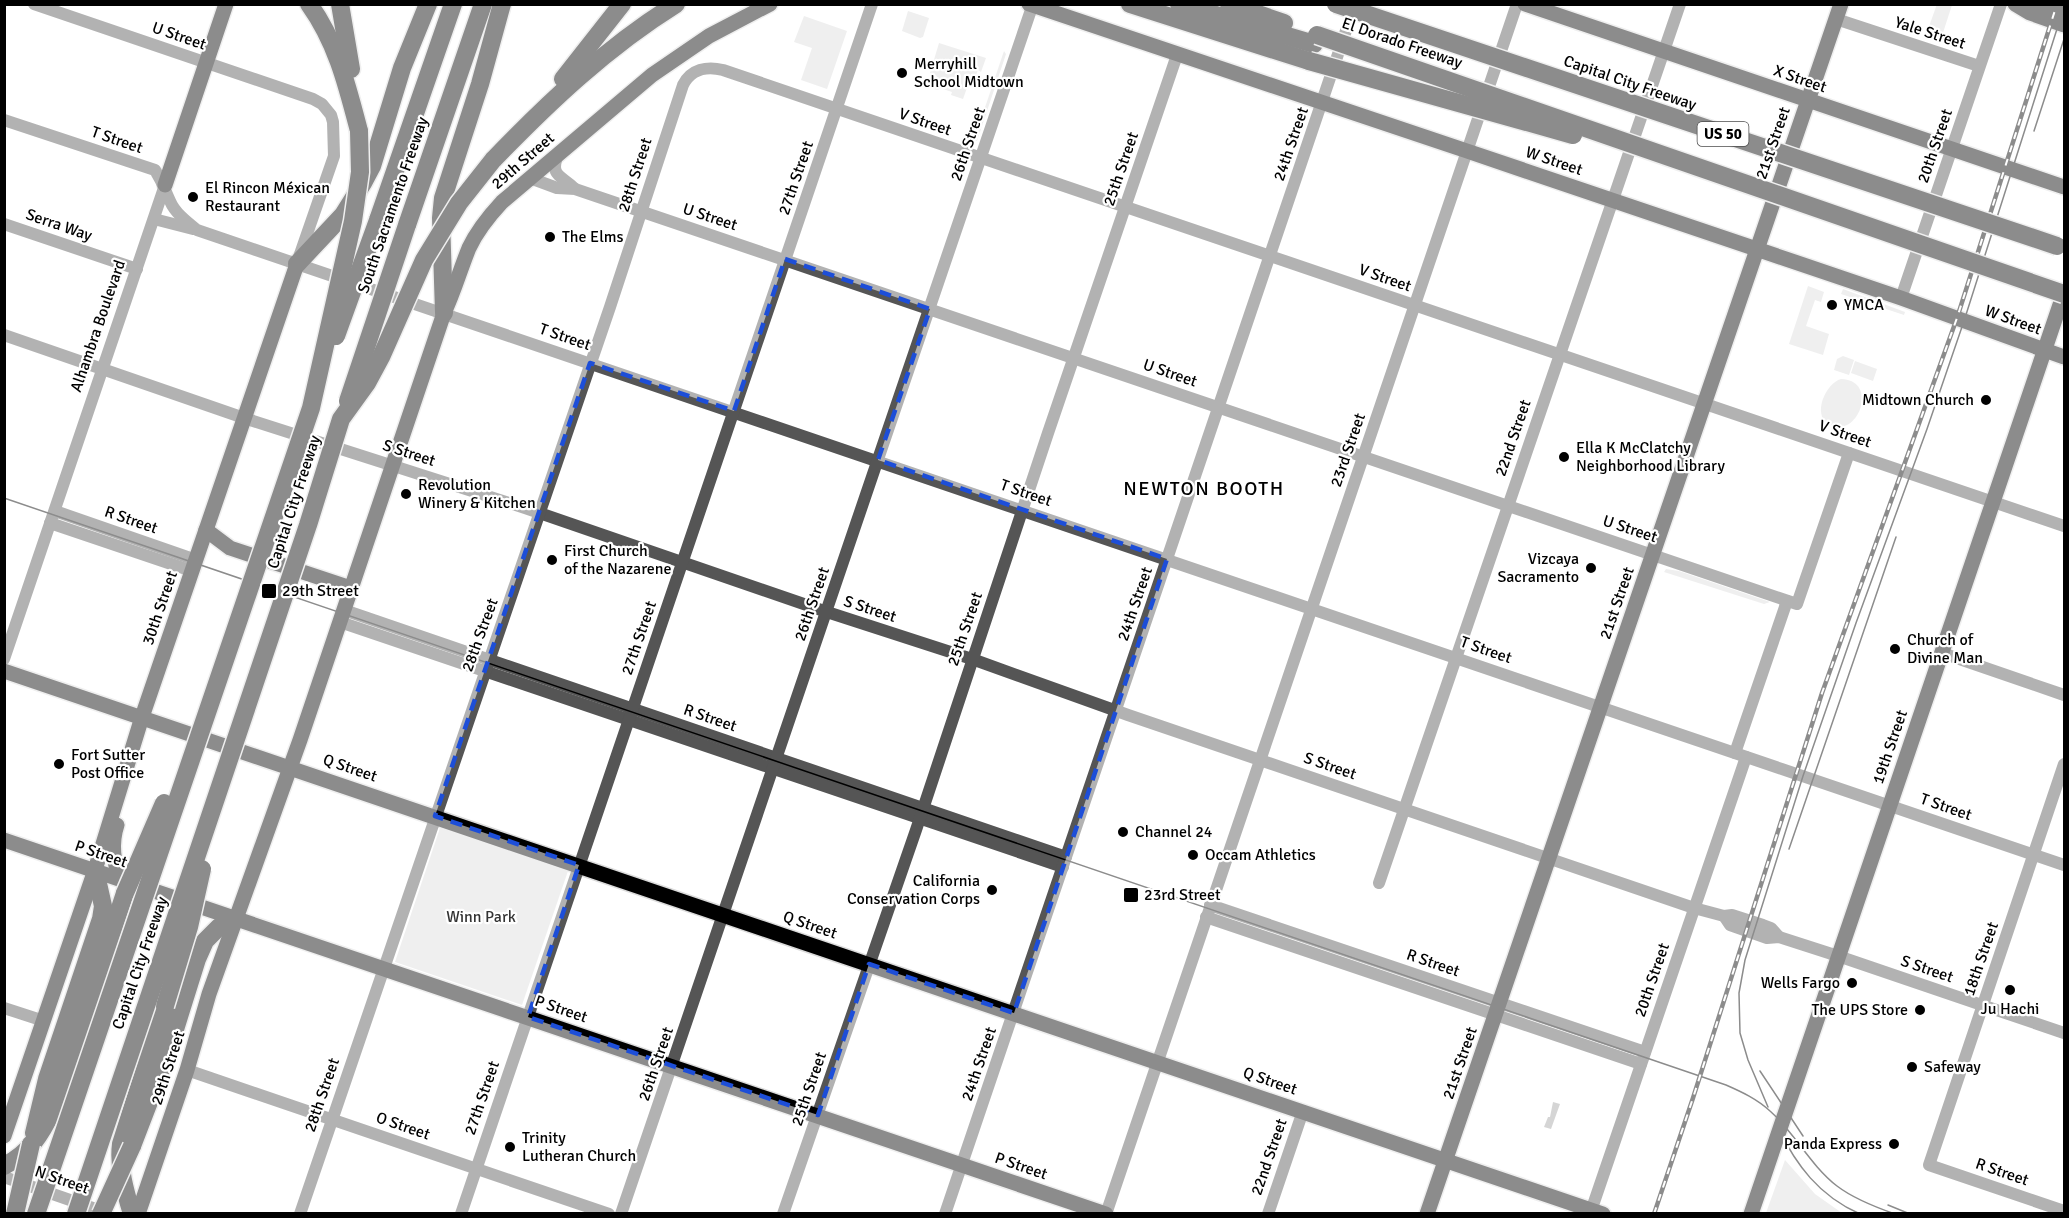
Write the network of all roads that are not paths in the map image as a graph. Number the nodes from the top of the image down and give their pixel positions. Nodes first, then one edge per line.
1 (34, 4) edge
2 (226, 4) edge
3 (309, 4) edge
4 (340, 4) edge
5 (428, 4) edge
6 (453, 4) edge
7 (483, 4) edge
8 (502, 4) edge
9 (622, 4) edge
10 (676, 4) edge
11 (770, 4) edge
12 (872, 4) edge
13 (1130, 4) edge
14 (1179, 4) edge
15 (1229, 4) edge
16 (1336, 4) edge
17 (1356, 4) edge
18 (1517, 4) edge
19 (1525, 4) edge
20 (1680, 4) edge
21 (2001, 4) edge
22 (2015, 4) edge
23 (2038, 4) edge
24 (1032, 5) edge
25 (1839, 12) edge
26 (2064, 13) edge
27 (1389, 22) junction
28 (2064, 25) edge
29 (1313, 47) junction
30 (1664, 51) junction
31 (1177, 55) junction
32 (206, 62) junction
33 (1979, 66) junction
34 (695, 72) joint
35 (313, 99) joint
36 (1807, 100) junction
37 (1323, 102) junction
38 (543, 108) junction
39 (837, 109) junction
40 (4, 120) edge
41 (359, 131) junction
42 (1952, 150) junction
43 (1467, 151) junction
44 (558, 155) junction
45 (981, 158) junction
46 (530, 178) junction
47 (165, 185) junction
48 (1757, 186) junction
49 (2064, 187) edge
50 (574, 189) junction
51 (1612, 200) junction
52 (1125, 207) junction
53 (640, 211) junction
54 (153, 219) junction
55 (4, 224) edge
56 (197, 230) junction
57 (2062, 248) edge
58 (1756, 250) junction
59 (1270, 256) junction
60 (785, 259) junction
61 (297, 264) junction
62 (137, 269) junction
63 (2062, 293) edge
64 (1901, 298) junction
65 (1415, 306) junction
66 (930, 309) junction
67 (444, 314) junction
68 (4, 335) edge
69 (2045, 350) junction
70 (1559, 355) junction
71 (2064, 357) edge
72 (1074, 358) junction
73 (590, 363) junction
74 (103, 367) junction
75 (1704, 403) junction
76 (311, 408) junction
77 (1219, 408) junction
78 (734, 411) junction
79 (244, 418) junction
80 (341, 419) junction
81 (1848, 453) junction
82 (1363, 457) junction
83 (878, 460) junction
84 (393, 465) junction
85 (1993, 502) junction
86 (1508, 506) junction
87 (1023, 509) junction
88 (539, 513) junction
89 (52, 517) junction
90 (2064, 526) edge
91 (206, 530) junction
92 (1653, 554) junction
93 (1167, 559) junction
94 (682, 562) junction
95 (194, 566) junction
96 (351, 588) junction
97 (1792, 602) junction
98 (1312, 608) junction
99 (827, 612) junction
100 (342, 616) junction
101 (1942, 653) junction
102 (1456, 657) junction
103 (4, 659) edge
104 (972, 659) junction
105 (487, 665) junction
106 (4, 670) edge
107 (2064, 695) edge
108 (1601, 707) junction
109 (1116, 710) junction
110 (631, 714) junction
111 (142, 717) junction
112 (194, 749) junction
113 (1740, 755) junction
114 (1260, 760) junction
115 (776, 764) junction
116 (2064, 764) edge
117 (290, 768) junction
118 (121, 786) junction
119 (218, 791) junction
120 (1890, 806) junction
121 (1405, 808) junction
122 (921, 813) junction
123 (435, 816) junction
124 (4, 840) edge
125 (2034, 854) junction
126 (1549, 858) junction
127 (1065, 862) junction
128 (2064, 864) edge
129 (579, 866) junction
130 (95, 870) junction
131 (1379, 884) dead end
132 (123, 886) junction
133 (1694, 908) junction
134 (1208, 911) junction
135 (724, 914) junction
136 (236, 918) junction
137 (1838, 956) junction
138 (869, 964) junction
139 (384, 967) junction
140 (1982, 1005) junction
141 (4, 1008) edge
142 (1497, 1009) junction
143 (1014, 1013) junction
144 (528, 1017) junction
145 (44, 1021) junction
146 (2064, 1033) edge
147 (1643, 1058) junction
148 (1157, 1061) junction
149 (672, 1066) junction
150 (187, 1070) junction
151 (1303, 1111) junction
152 (818, 1115) junction
153 (332, 1119) junction
154 (4, 1136) edge
155 (1446, 1159) junction
156 (962, 1165) junction
157 (1929, 1165) joint
158 (4, 1166) edge
159 (476, 1168) junction
160 (4, 1177) edge
161 (2064, 1210) edge
162 (1595, 1212) edge
163 (15, 1214) edge
164 (36, 1214) edge
165 (76, 1214) edge
166 (101, 1214) edge
167 (108, 1214) edge
168 (132, 1214) edge
169 (138, 1214) edge
170 (300, 1214) edge
171 (461, 1214) edge
172 (609, 1214) edge
173 (621, 1214) edge
174 (783, 1214) edge
175 (945, 1214) edge
176 (1106, 1214) edge
177 (1268, 1214) edge
178 (1427, 1214) edge
179 (1751, 1214) edge

1 - 32 street, U Street
2 - 32 main road, Alhambra Boulevard
3 - 41 highway
4 - 41 highway, Capital City Freeway
5 - 61 highway
6 - 76 highway, South Sacramento Freeway, bridge
7 - 80 highway, South Sacramento Freeway, bridge
8 - 67 highway
9 - 38 highway
10 - 38 highway, Capital City Freeway
11 - 44 main road, 29th Street
12 - 39 street, 27th Street
13 - 29 highway
14 - 29 highway
15 - 29 highway, El Dorado Freeway / US 50
16 - 27 highway, El Dorado Freeway / US 50, bridge
17 - 27 highway, Capital City Freeway, bridge
17 - 37 street, 24th Street
18 - 43 street, 23rd Street
19 - 30 main road, X Street
20 - 30 street, 22nd Street
21 - 33 street, 20th Street
22 - 28 main road
23 - 26 main road
24 - 31 main road, W Street
24 - 45 street, 26th Street
25 - 33 street, Yale Street
25 - 36 main road, 21st Street
27 - 57 highway, Capital City Freeway / US 50, bridge
29 - 48 highway, bridge
29 - 48 highway, El Dorado Freeway / US 50, bridge
30 - 36 main road, X Street
30 - 51 street, 22nd Street
31 - 37 main road, W Street
31 - 52 street, 25th Street
32 - 35 street, U Street
32 - 47 main road, Alhambra Boulevard
33 - 42 street, 20th Street
34 - 39 street, V Street
34 - 53 street, 28th Street
35 - 61 street, 30th Street
36 - 42 main road, X Street
36 - 58 main road, 21st Street
37 - 43 main road, W Street
37 - 59 street, 24th Street
38 - 80 highway, Capital City Freeway, bridge
39 - 45 street, V Street
39 - 60 street, 27th Street
40 - 47 street, T Street
41 - 76 highway, Capital City Freeway, bridge
42 - 49 main road, X Street
42 - 64 street, 20th Street
43 - 51 main road, W Street
43 - 65 street, 23rd Street
44 - 46 main road, 29th Street
44 - 50 street
45 - 52 street, V Street
45 - 66 street, 26th Street
46 - 50 street, U Street
46 - 67 main road, 29th Street
47 - 54 street, Alhambra Boulevard
47 - 56 street, T Street
48 - 63 highway, bridge
50 - 53 street, U Street
51 - 58 main road, W Street
51 - 70 street, 22nd Street
52 - 59 street, V Street
52 - 72 street, 25th Street
53 - 60 street, U Street
53 - 73 street, 28th Street
54 - 56 street
54 - 62 street, Alhambra Boulevard
55 - 62 street, Serra Way
56 - 61 street, T Street
58 - 64 main road, W Street
58 - 75 main road, 21st Street
59 - 65 street, V Street
59 - 77 street, 24th Street
60 - 66 street, U Street
60 - 78 street, 27th Street
61 - 67 street, T Street
61 - 79 main road, 30th Street
62 - 74 street, Alhambra Boulevard
63 - 69 main road, 19th Street
64 - 69 main road, W Street
65 - 70 street, V Street
65 - 82 street, 23rd Street
66 - 72 street, U Street
66 - 83 street, 26th Street
67 - 73 street, T Street
67 - 84 main road, 29th Street
68 - 74 street, S Street
69 - 71 main road, W Street
69 - 85 main road, 19th Street
70 - 75 street, V Street
70 - 86 street, 22nd Street
72 - 77 street, U Street
72 - 87 street, 25th Street
73 - 78 street, T Street
73 - 88 street, 28th Street
74 - 79 street, S Street
74 - 89 street, Alhambra Boulevard
75 - 81 street, V Street
75 - 92 main road, 21st Street
76 - 112 highway, Capital City Freeway, bridge
77 - 82 street, U Street
77 - 93 street, 24th Street
78 - 83 street, T Street
78 - 94 street, 27th Street
79 - 84 street, S Street
79 - 91 main road, 30th Street
80 - 119 highway, Capital City Freeway, bridge
81 - 85 street, V Street
81 - 97 street, 20th Street
82 - 86 street, U Street
82 - 98 street, 23rd Street
83 - 87 street, T Street
83 - 99 street, 26th Street
84 - 88 street, S Street
84 - 96 main road, 29th Street
85 - 90 street, V Street
85 - 101 main road, 19th Street
86 - 92 street, U Street
86 - 102 street, 22nd Street
87 - 93 street, T Street
87 - 104 street, 25th Street
88 - 94 street, S Street
88 - 105 street, 28th Street
89 - 95 street, R Street
89 - 103 street, Alhambra Boulevard
91 - 95 main road, 30th Street
91 - 96 main road
92 - 97 street, U Street
92 - 108 main road, 21st Street
93 - 98 street, T Street
93 - 109 street, 24th Street
94 - 99 street, S Street
94 - 110 street, 27th Street
95 - 111 main road, 30th Street
96 - 100 main road, 29th Street
97 - 113 street, 20th Street
98 - 102 street, T Street
98 - 114 street, 23rd Street
99 - 104 street, S Street
99 - 115 street, 26th Street
100 - 105 street, R Street
100 - 117 main road, 29th Street
101 - 107 street
101 - 120 main road, 19th Street
102 - 108 street, T Street
102 - 121 street, 22nd Street
104 - 109 street, S Street
104 - 122 street, 25th Street
105 - 110 street, R Street
105 - 123 street, 28th Street
106 - 111 main road, Q Street
108 - 113 street, T Street
108 - 126 main road, 21st Street
109 - 114 street, S Street
109 - 127 street, 24th Street
110 - 115 street, R Street
110 - 129 street, 27th Street
111 - 117 main road, Q Street
111 - 118 main road, 30th Street
112 - 132 highway, bridge
112 - 164 highway, Capital City Freeway, bridge
113 - 120 street, T Street
113 - 133 street, 20th Street
114 - 121 street, S Street
114 - 134 street, 23rd Street
115 - 122 street, R Street
115 - 135 street, 26th Street
116 - 125 street, 18th Street
117 - 123 main road, Q Street
117 - 136 main road, 29th Street
118 - 130 main road, 30th Street
118 - 132 main road
119 - 165 highway, Capital City Freeway, bridge
119 - 168 highway, bridge
120 - 125 street, T Street
120 - 137 main road, 19th Street
121 - 126 street, S Street
121 - 131 street, 22nd Street
122 - 127 street, R Street
122 - 138 street, 25th Street
123 - 129 main road, Q Street
123 - 139 street, 28th Street
124 - 130 main road, P Street
125 - 128 street, T Street
125 - 140 street, 18th Street
126 - 133 street, S Street
126 - 142 main road, 21st Street
127 - 143 street, 24th Street
129 - 135 main road, Q Street
129 - 144 street, 27th Street
130 - 132 main road, P Street
130 - 145 main road, 30th Street
130 - 163 highway, bridge
132 - 136 main road, P Street
132 - 158 highway
133 - 137 street, S Street
133 - 147 street, 20th Street
134 - 142 street, R Street
134 - 148 street, 23rd Street
135 - 138 main road, Q Street
135 - 149 street, 26th Street
136 - 139 main road, P Street
136 - 150 main road, 29th Street
136 - 166 highway, bridge
137 - 140 street, S Street
137 - 179 main road, 19th Street
138 - 143 main road, Q Street
138 - 152 street, 25th Street
139 - 144 main road, P Street
139 - 153 street, 28th Street
140 - 146 street, S Street
140 - 157 street, 18th Street
141 - 145 street
142 - 147 street, R Street
142 - 155 main road, 21st Street
143 - 148 main road, Q Street
143 - 156 street, 24th Street
144 - 149 main road, P Street
144 - 159 street, 27th Street
145 - 154 main road, 30th Street
147 - 162 street, 20th Street
148 - 151 main road, Q Street
148 - 176 street, 23rd Street
149 - 152 main road, P Street
149 - 173 street, 26th Street
150 - 153 street, O Street
150 - 169 main road, 29th Street
151 - 155 main road, Q Street
151 - 177 street, 22nd Street
152 - 156 main road, P Street
152 - 174 street, 25th Street
153 - 159 street, O Street
153 - 170 street, 28th Street
155 - 162 main road, Q Street
155 - 178 main road, 21st Street
156 - 175 street, 24th Street
156 - 176 main road, P Street
157 - 161 street, R Street
159 - 171 street, 27th Street
159 - 172 street, O Street
160 - 167 street, N Street

